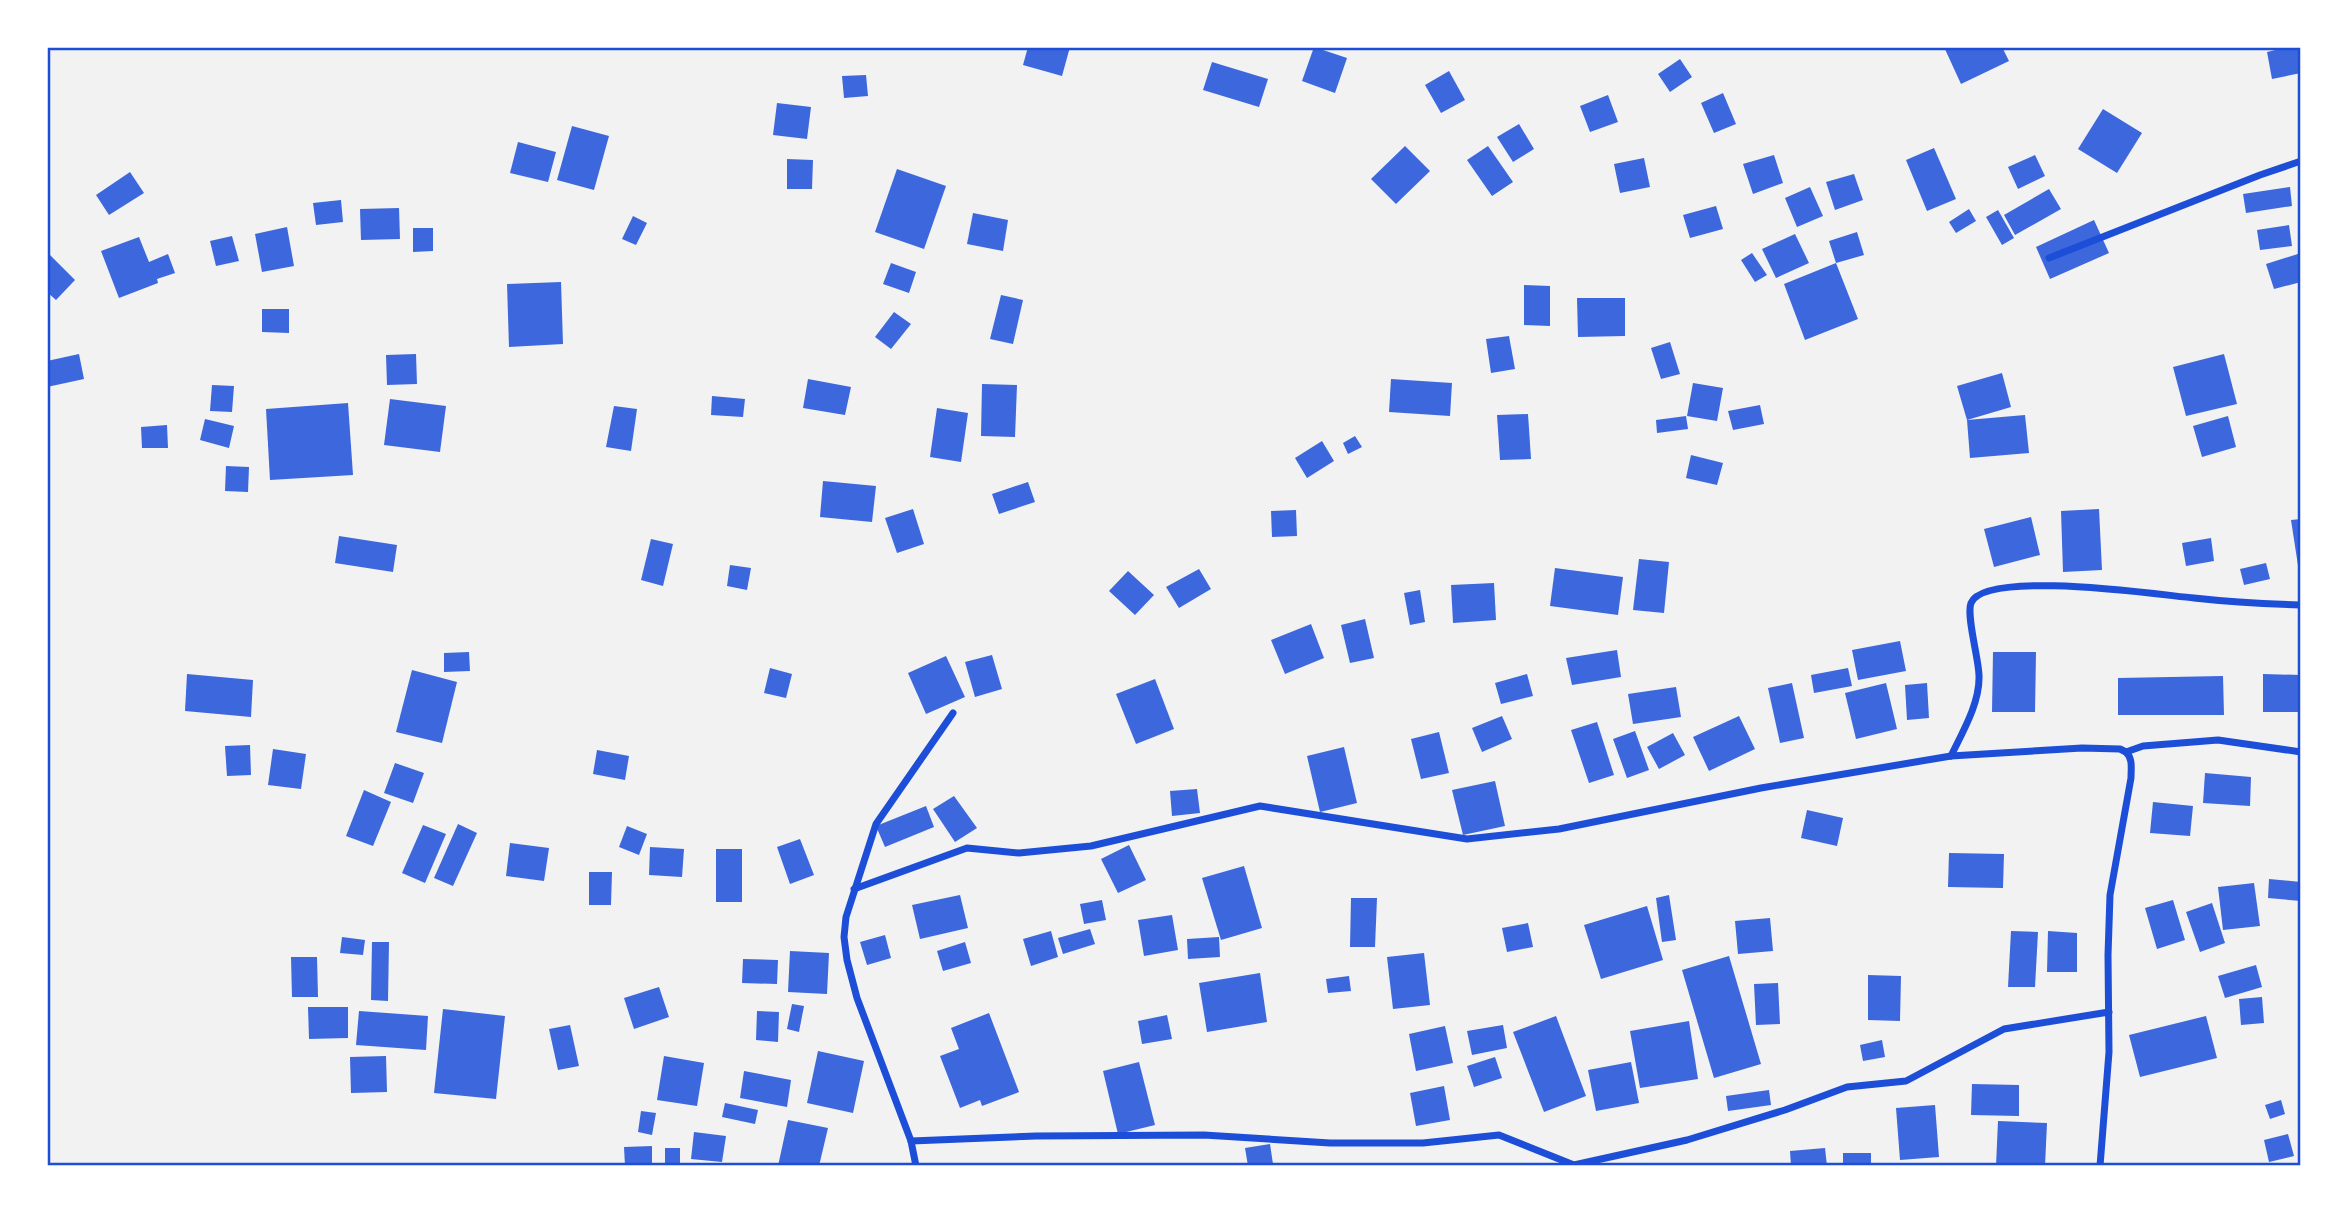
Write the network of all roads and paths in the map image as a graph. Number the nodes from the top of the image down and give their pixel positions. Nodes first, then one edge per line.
1 (2301, 161) edge
2 (2049, 258) dead end
3 (2301, 605) edge
4 (953, 713) dead end
5 (2126, 752) junction
6 (2301, 752) edge
7 (1951, 756) junction
8 (854, 889) junction
9 (2109, 1012) junction
10 (911, 1140) junction
11 (916, 1166) edge
12 (2100, 1166) edge

1 - 2 street
3 - 7 street
4 - 8 street
5 - 6 street
5 - 7 street
5 - 9 street
7 - 8 street
8 - 10 street
9 - 10 street
9 - 12 street
10 - 11 street

